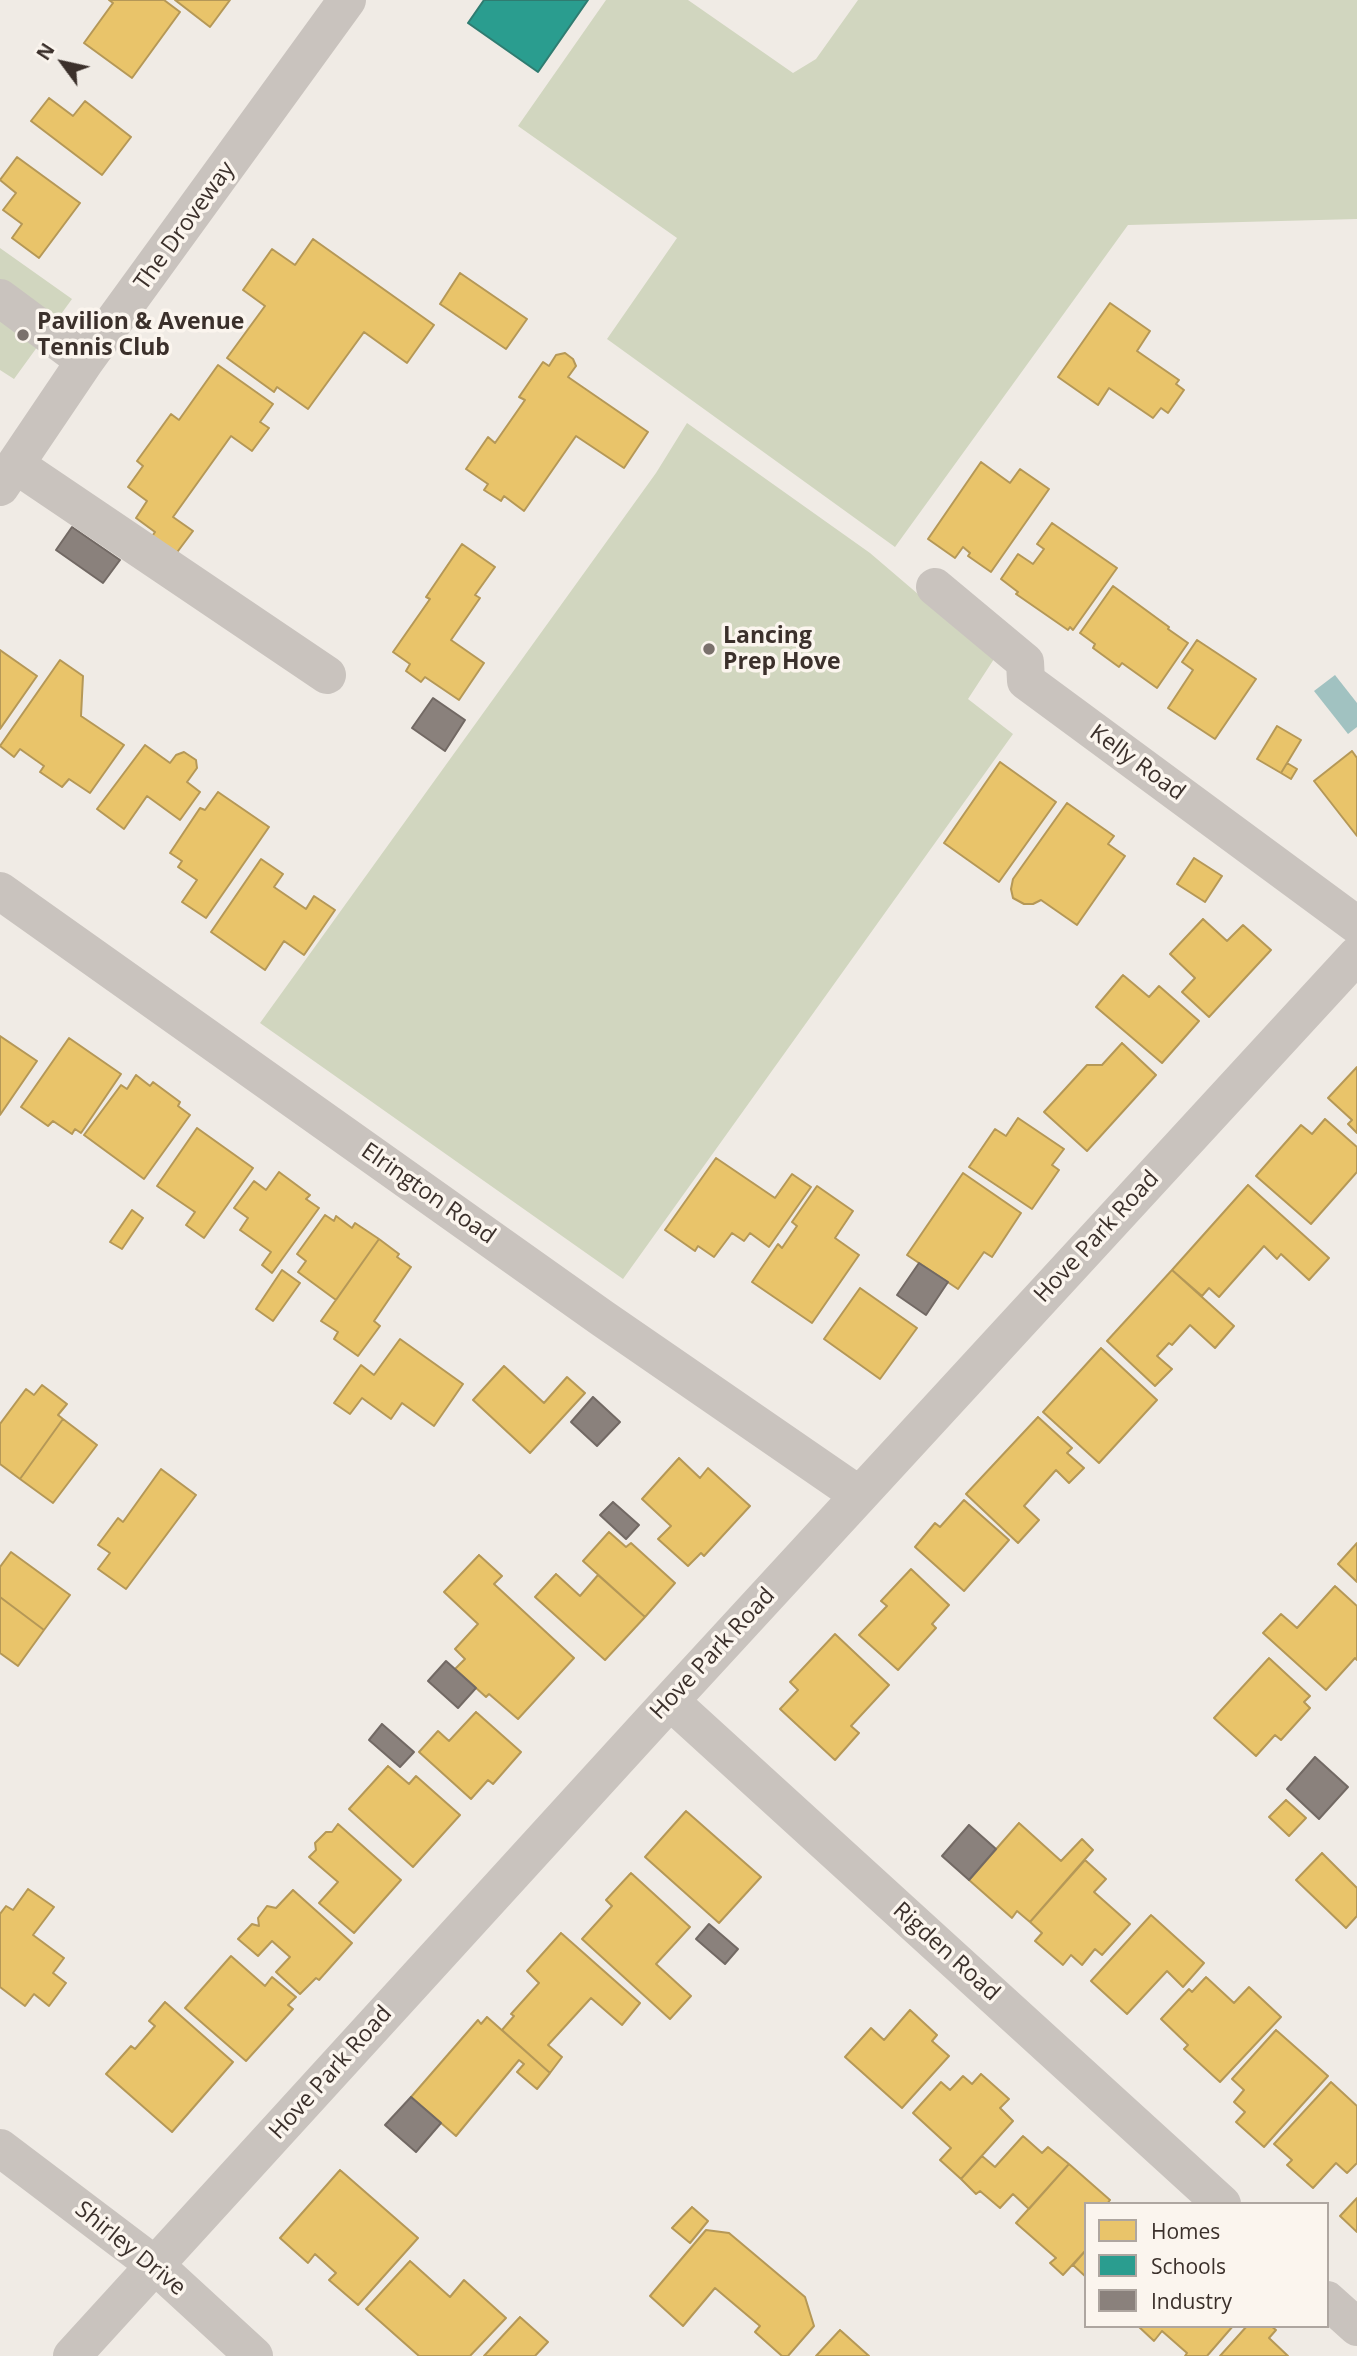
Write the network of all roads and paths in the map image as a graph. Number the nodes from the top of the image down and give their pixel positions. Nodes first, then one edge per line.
1 (347, 0) edge
2 (0, 299) edge
3 (85, 362) junction
4 (8, 476) edge
5 (935, 587) dead end
6 (327, 675) dead end
7 (0, 891) edge
8 (1357, 925) edge
9 (1357, 955) edge
10 (859, 1495) junction
11 (670, 1701) junction
12 (0, 2148) edge
13 (1220, 2202) edge
14 (156, 2266) junction
15 (1329, 2302) edge
16 (1357, 2327) edge
17 (72, 2356) edge
18 (254, 2356) edge

1 - 3 street, The Droveway
2 - 3 street
3 - 4 street, The Droveway
4 - 6 street
5 - 8 street, Kelly Road
7 - 10 street, Elrington Road
9 - 10 street, Hove Park Road
10 - 11 street, Hove Park Road
11 - 13 street, Rigden Road
11 - 14 street, Hove Park Road
12 - 14 street, Shirley Drive
14 - 17 street, Hove Park Road
14 - 18 street, Shirley Drive
15 - 16 street

